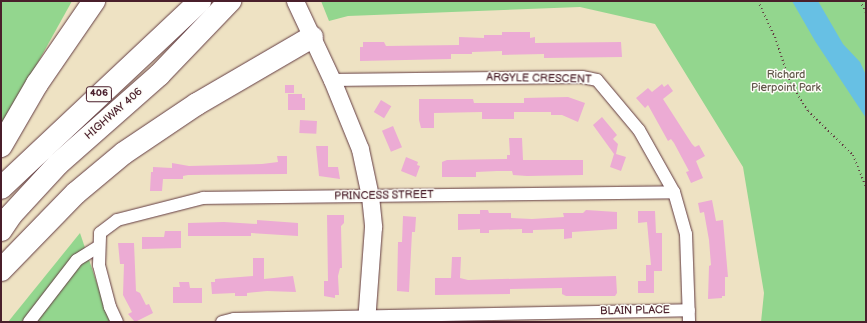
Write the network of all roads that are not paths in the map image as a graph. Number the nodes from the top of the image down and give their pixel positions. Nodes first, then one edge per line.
1 (94, 1) edge
2 (200, 1) edge
3 (230, 1) edge
4 (295, 1) edge
5 (312, 37) junction
6 (332, 80) junction
7 (1, 146) edge
8 (1, 188) edge
9 (674, 192) junction
10 (370, 196) junction
11 (1, 230) edge
12 (100, 246) junction
13 (1, 270) edge
14 (689, 316) edge
15 (445, 318) edge
16 (366, 319) edge
17 (29, 322) edge
18 (117, 322) edge
19 (222, 322) edge

1 - 7 highway
2 - 8 highway, 406
3 - 11 highway, HIGHWAY 406 / 406
4 - 5 main road
5 - 6 main road
5 - 13 highway
6 - 9 street, ARGYLE CRESCENT
6 - 10 main road
9 - 10 street, PRINCESS STREET
9 - 14 street, ARGYLE CRESCENT
10 - 12 street, PRINCESS STREET
10 - 16 main road
12 - 17 street
12 - 18 street
14 - 15 street, BLAIN PLACE
15 - 16 street, BLAIN PLACE
16 - 19 street, BLAIN PLACE

